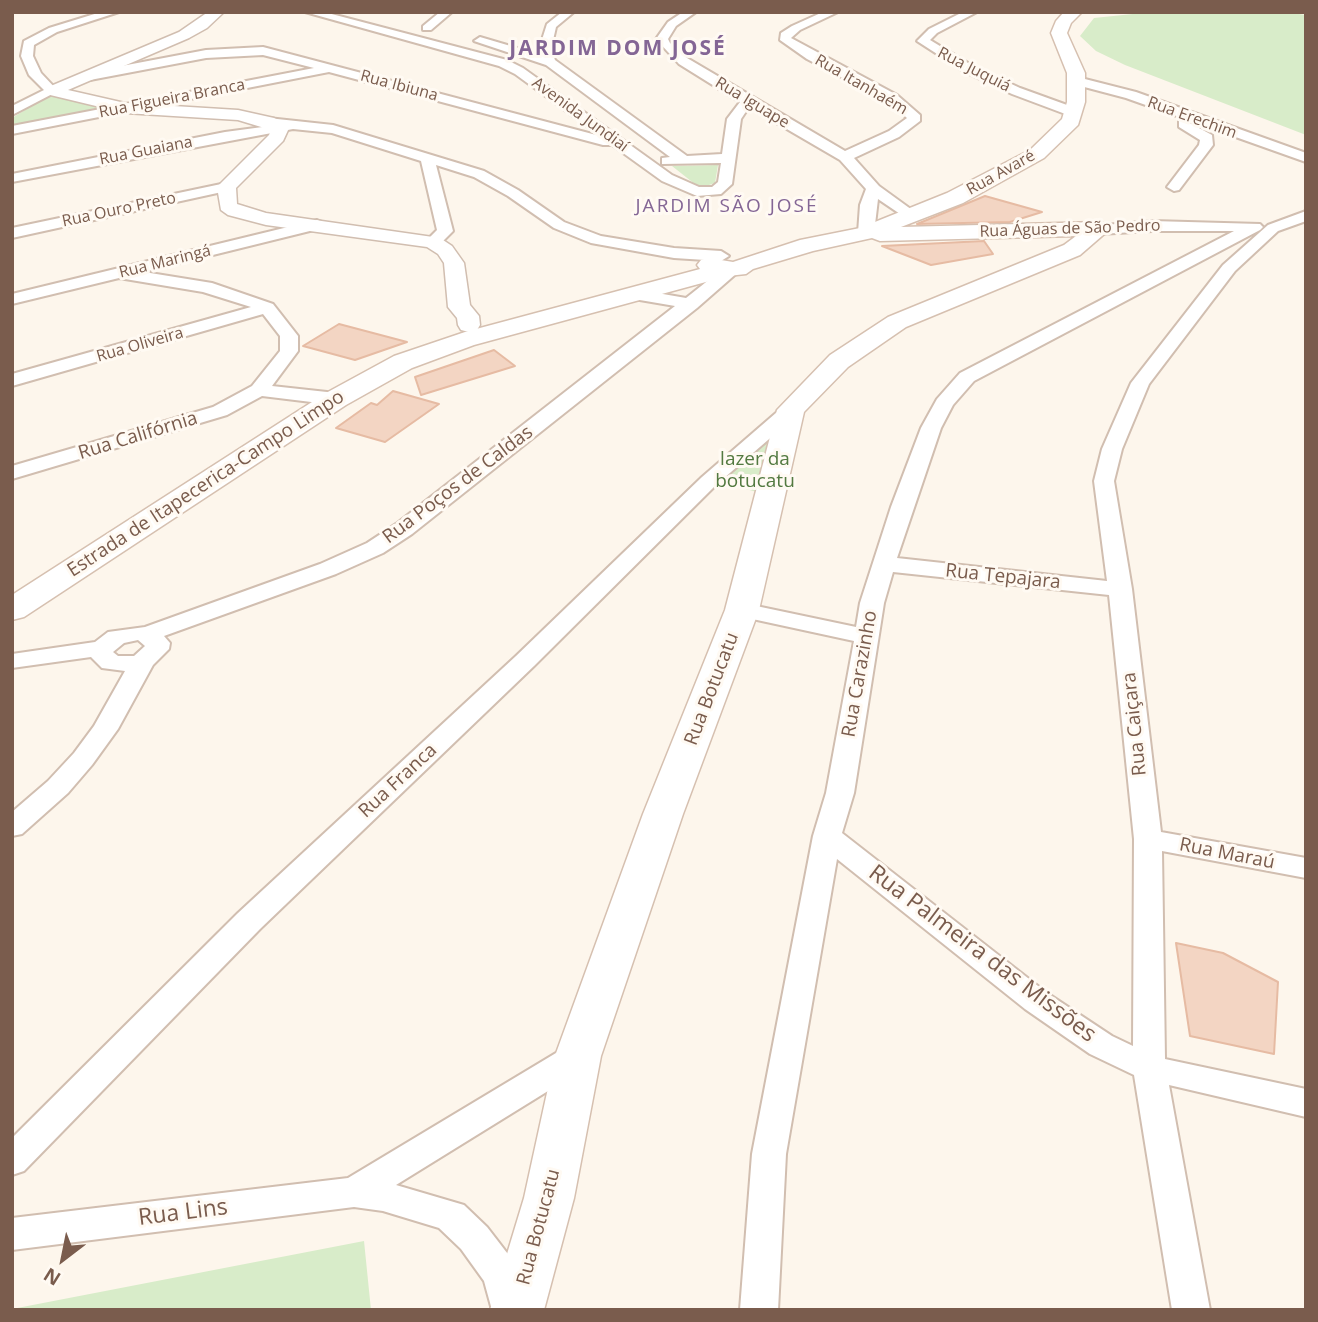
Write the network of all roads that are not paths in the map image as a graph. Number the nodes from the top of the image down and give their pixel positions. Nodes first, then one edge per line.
1 (114, 12) edge
2 (218, 12) edge
3 (310, 12) edge
4 (357, 12) edge
5 (447, 12) edge
6 (569, 12) edge
7 (691, 12) edge
8 (833, 12) edge
9 (972, 12) edge
10 (1074, 12) edge
11 (392, 20) dead end
12 (427, 28) dead end
13 (464, 37) dead end
14 (142, 52) junction
15 (548, 56) junction
16 (173, 59) junction
17 (332, 68) junction
18 (90, 76) junction
19 (1077, 81) junction
20 (52, 91) junction
21 (1131, 95) junction
22 (747, 101) junction
23 (1074, 107) junction
24 (125, 108) junction
25 (12, 111) edge
26 (781, 120) junction
27 (733, 122) junction
28 (269, 123) junction
29 (12, 130) edge
30 (623, 146) junction
31 (845, 157) junction
32 (729, 158) junction
33 (1306, 158) edge
34 (682, 159) junction
35 (428, 160) junction
36 (648, 164) junction
37 (12, 178) edge
38 (226, 187) junction
39 (1174, 187) dead end
40 (874, 189) junction
41 (911, 215) junction
42 (1306, 216) edge
43 (317, 225) junction
44 (1264, 228) junction
45 (1099, 229) junction
46 (12, 233) edge
47 (866, 233) junction
48 (433, 242) junction
49 (724, 263) junction
50 (119, 273) junction
51 (646, 291) junction
52 (12, 299) edge
53 (691, 304) junction
54 (267, 309) junction
55 (460, 328) junction
56 (12, 380) edge
57 (259, 390) junction
58 (336, 399) junction
59 (791, 410) junction
60 (12, 473) edge
61 (886, 564) junction
62 (58, 579) junction
63 (12, 588) edge
64 (1120, 589) junction
65 (742, 610) junction
66 (12, 611) edge
67 (148, 634) junction
68 (867, 637) junction
69 (102, 648) junction
70 (14, 660) edge
71 (143, 660) junction
72 (12, 827) edge
73 (827, 836) junction
74 (1148, 839) junction
75 (1306, 868) edge
76 (578, 1056) junction
77 (1149, 1068) junction
78 (1306, 1103) edge
79 (12, 1161) edge
80 (354, 1192) junction
81 (12, 1234) edge
82 (510, 1310) edge
83 (517, 1310) edge
84 (759, 1310) edge
85 (1191, 1310) edge

1 - 20 street
2 - 14 street
3 - 30 street, Avenida Jundiaí
4 - 11 street
5 - 12 street
6 - 15 street
7 - 22 street, Rua Iguape
8 - 31 street, Rua Itanhaém
9 - 23 street, Rua Juquiá
10 - 19 main road
13 - 15 street
14 - 16 street, Rua Ibiuna
14 - 18 street
15 - 34 street, Avenida Jundiaí
16 - 17 street, Rua Ibiuna
16 - 18 street, Rua Ibiuna
17 - 24 street, Rua Figueira Branca
17 - 30 street, Rua Ibiuna
18 - 20 street
19 - 21 street, Rua Erechim
19 - 23 main road
20 - 24 street
20 - 25 street
21 - 33 street, Rua Erechim
21 - 39 street
22 - 26 street, Rua Iguape
22 - 27 street
23 - 41 main road, Rua Avaré
24 - 28 street
24 - 29 street, Rua Figueira Branca
26 - 27 street
26 - 31 street, Rua Iguape
27 - 32 street
28 - 35 street
28 - 37 street, Rua Guaiana
28 - 38 street
30 - 36 street, Avenida Jundiaí
31 - 40 street, Rua Iguape
32 - 34 street
32 - 36 street, Avenida Jundiaí
34 - 36 street
35 - 48 street
35 - 49 street
38 - 43 street
38 - 46 street, Rua Ouro Preto
40 - 41 street, Rua Iguape
40 - 47 street
41 - 47 main road, Rua Avaré
42 - 44 street, Rua Caiçara
43 - 48 street
43 - 50 street, Rua Maringá
44 - 45 street, Rua Águas de São Pedro
44 - 61 street, Rua Carazinho
44 - 64 street, Rua Caiçara
45 - 47 main road, Rua Águas de São Pedro
45 - 59 main road
47 - 49 main road, Rua Avaré
48 - 55 street
49 - 51 main road, Rua Avaré
49 - 53 street, Rua Poços de Caldas
50 - 52 street, Rua Maringá
50 - 54 street
51 - 53 street
51 - 55 main road, Rua Avaré
53 - 67 street, Rua Poços de Caldas
54 - 56 street, Rua Oliveira
54 - 57 street
55 - 58 main road, Estrada de Itapecerica-Campo Limpo
57 - 58 street
57 - 60 street, Rua Califórnia
58 - 62 main road, Estrada de Itapecerica-Campo Limpo
59 - 65 main road, Rua Botucatu
59 - 79 street, Rua Franca
61 - 64 street, Rua Tepajara
61 - 68 street, Rua Carazinho
62 - 63 main road
62 - 66 main road, Estrada de Itapecerica-Campo Limpo
64 - 74 street, Rua Caiçara
65 - 68 street
65 - 76 main road, Rua Botucatu
67 - 69 street, Rua Poços de Caldas
67 - 71 street
68 - 73 street, Rua Carazinho
69 - 70 street
69 - 71 street
71 - 72 street
73 - 77 street, Rua Palmeira das Missões
73 - 84 street, Rua Carazinho
74 - 75 street, Rua Maraú
74 - 77 street, Rua Caiçara
76 - 80 street, Rua Lins
76 - 83 main road, Rua Botucatu
77 - 78 street, Rua Palmeira das Missões
77 - 85 street, Rua Caiçara
80 - 81 street, Rua Lins
80 - 82 street, Rua Lins

